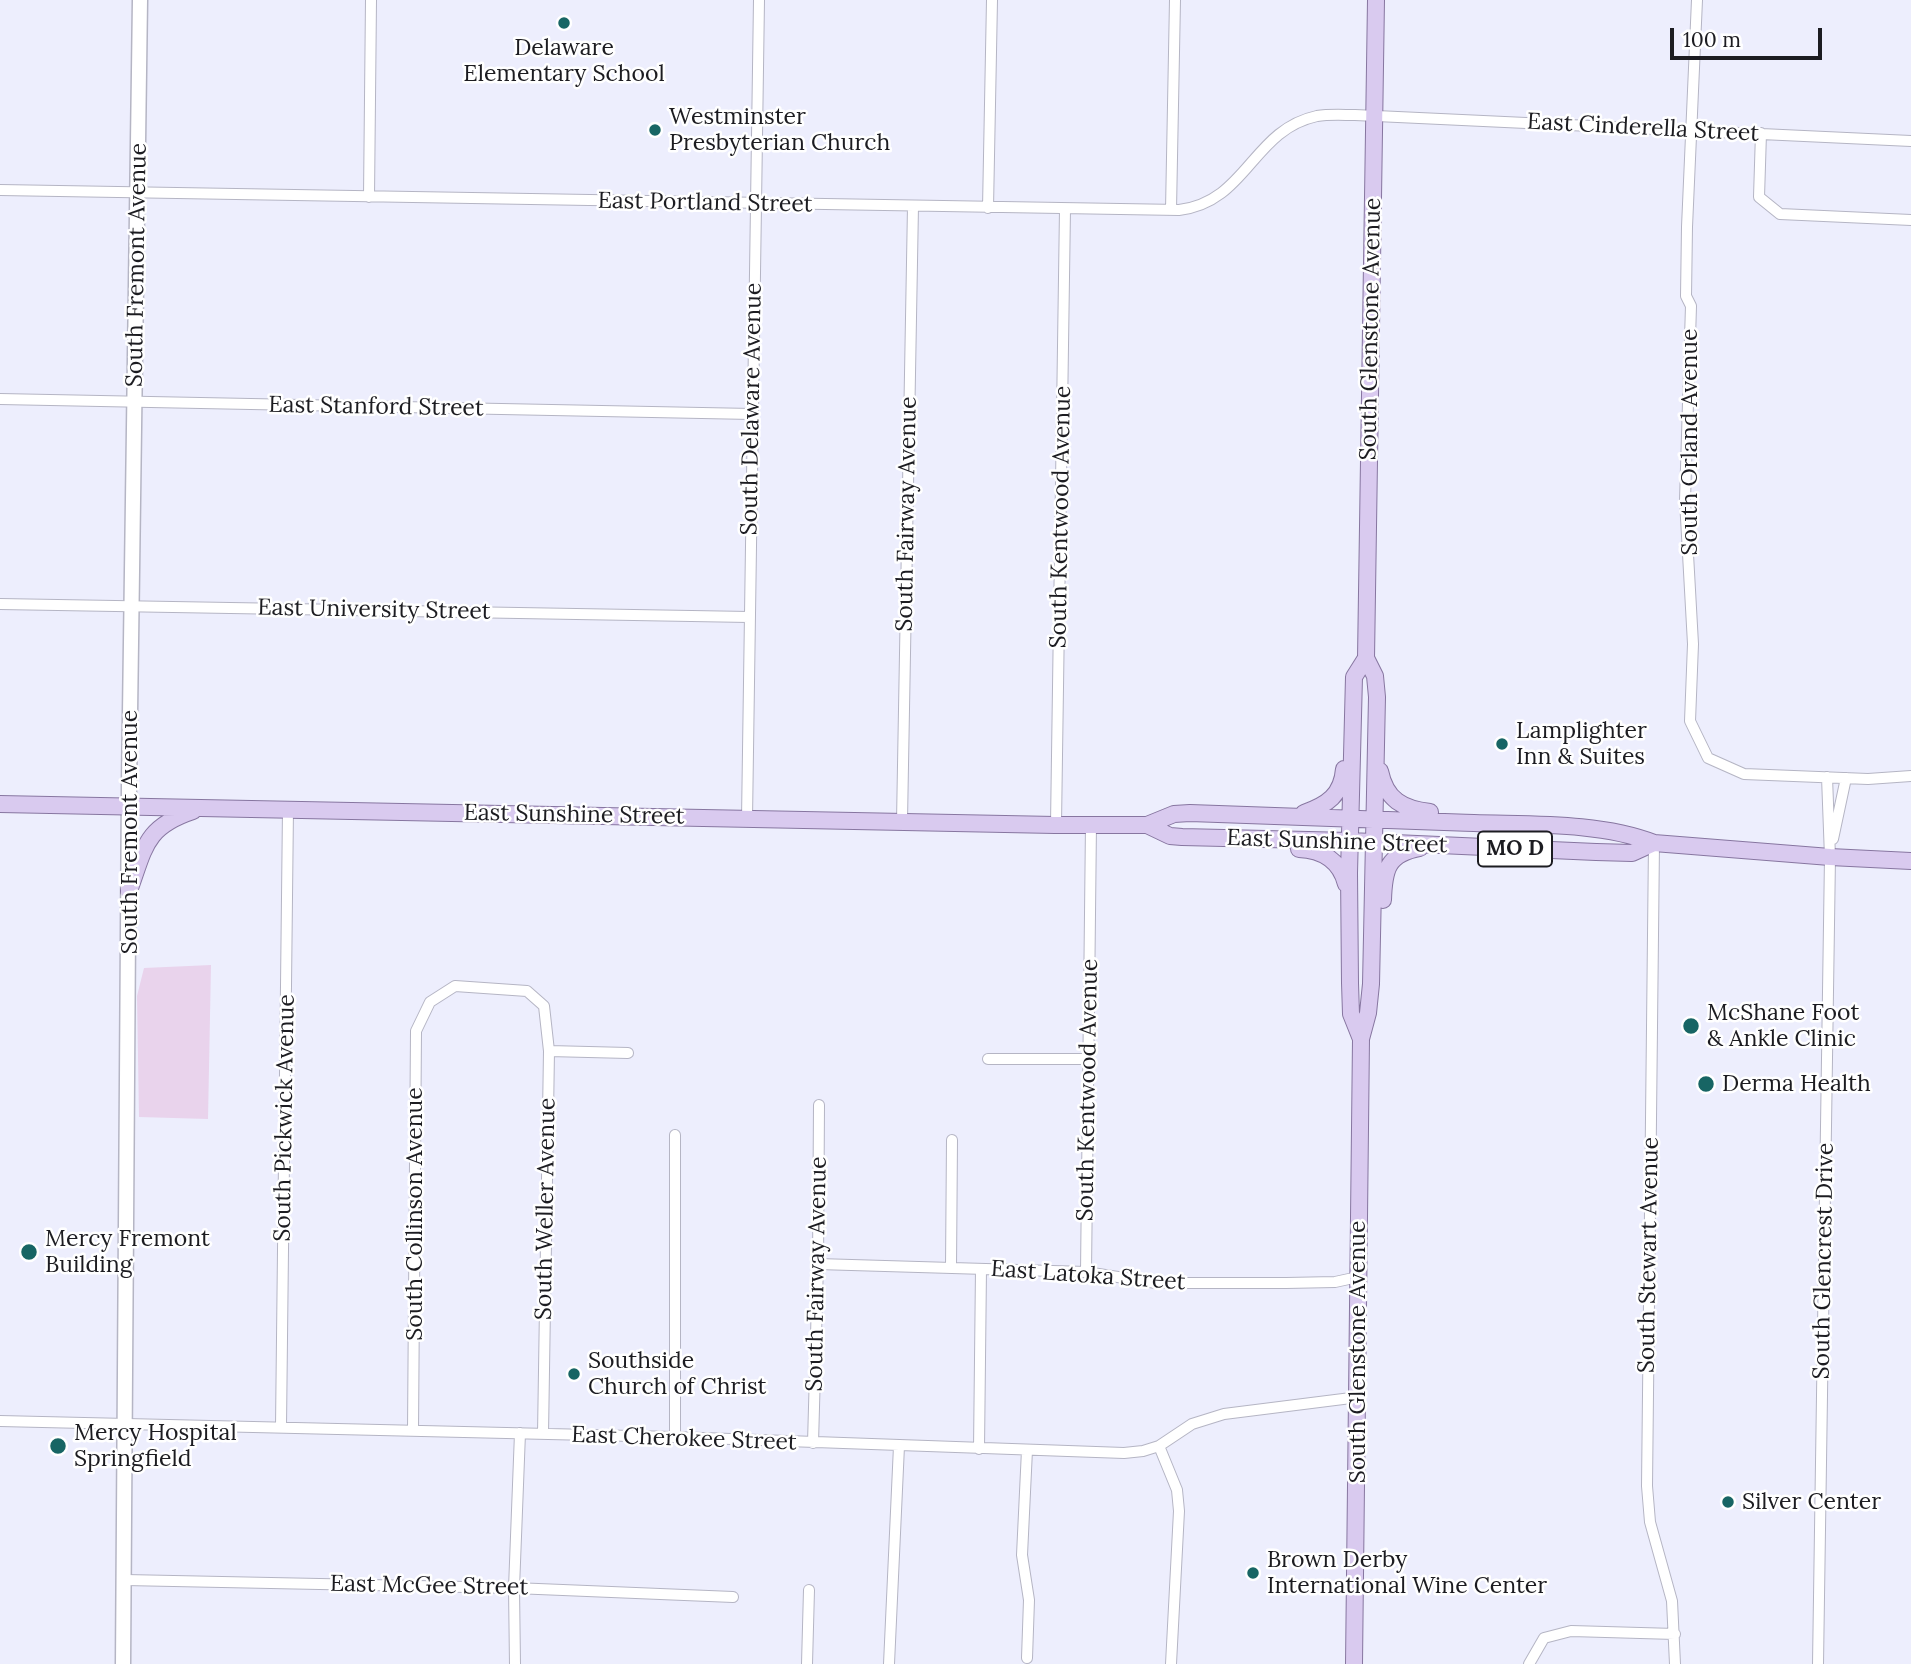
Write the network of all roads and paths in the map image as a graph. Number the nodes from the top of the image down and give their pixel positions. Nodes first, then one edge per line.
1 (140, 0) edge
2 (372, 0) edge
3 (759, 0) edge
4 (992, 0) edge
5 (1175, 0) edge
6 (1376, 0) edge
7 (1697, 0) edge
8 (1375, 116) junction
9 (1692, 130) junction
10 (1760, 134) junction
11 (1911, 141) edge
12 (0, 190) edge
13 (138, 193) junction
14 (369, 197) junction
15 (755, 204) junction
16 (913, 206) junction
17 (988, 208) junction
18 (1065, 209) junction
19 (1171, 210) junction
20 (1911, 220) edge
21 (0, 399) edge
22 (135, 402) junction
23 (752, 414) junction
24 (0, 604) edge
25 (132, 607) junction
26 (749, 617) junction
27 (1366, 658) junction
28 (1353, 691) junction
29 (1376, 753) junction
30 (1911, 776) edge
31 (1827, 777) junction
32 (1846, 778) junction
33 (0, 804) edge
34 (130, 806) junction
35 (204, 807) junction
36 (288, 809) junction
37 (1295, 816) junction
38 (1350, 818) junction
39 (747, 819) junction
40 (1374, 819) junction
41 (902, 821) junction
42 (1056, 824) junction
43 (1091, 824) junction
44 (1147, 825) junction
45 (1558, 826) junction
46 (1182, 837) junction
47 (1350, 841) junction
48 (1373, 842) junction
49 (1654, 843) junction
50 (1439, 845) junction
51 (1830, 857) junction
52 (1911, 861) edge
53 (129, 891) junction
54 (1349, 899) junction
55 (1371, 984) junction
56 (527, 991) joint
57 (1361, 1039) junction
58 (549, 1051) junction
59 (628, 1053) dead end
60 (988, 1059) dead end
61 (1088, 1059) junction
62 (819, 1105) dead end
63 (675, 1135) dead end
64 (951, 1140) dead end
65 (818, 1264) junction
66 (951, 1267) junction
67 (981, 1269) junction
68 (1086, 1272) junction
69 (1358, 1278) junction
70 (1359, 1397) junction
71 (0, 1421) edge
72 (125, 1423) junction
73 (281, 1426) junction
74 (413, 1430) junction
75 (520, 1433) junction
76 (543, 1434) junction
77 (675, 1437) junction
78 (814, 1443) junction
79 (899, 1446) junction
80 (1159, 1446) junction
81 (979, 1449) junction
82 (1027, 1450) junction
83 (125, 1580) junction
84 (514, 1588) junction
85 (809, 1590) dead end
86 (733, 1597) dead end
87 (1675, 1634) junction
88 (1027, 1658) dead end
89 (123, 1664) edge
90 (514, 1664) edge
91 (807, 1664) edge
92 (889, 1664) edge
93 (1171, 1664) edge
94 (1354, 1664) edge
95 (1529, 1664) edge
96 (1675, 1664) edge
97 (1818, 1664) edge

1 - 13 main road, South Fremont Avenue
2 - 14 street
3 - 15 street, South Delaware Avenue
4 - 17 street
5 - 19 street
6 - 8 main road, South Glenstone Avenue
7 - 9 street, South Orland Avenue
8 - 9 street, East Cinderella Street
8 - 19 street, East Portland Street
8 - 27 main road, South Glenstone Avenue
9 - 10 street, East Cinderella Street
9 - 31 street, South Orland Avenue
10 - 11 street, East Cinderella Street
10 - 20 street
12 - 13 street, East Portland Street
13 - 14 street, East Portland Street
13 - 22 main road, South Fremont Avenue
14 - 15 street, East Portland Street
15 - 16 street, East Portland Street
15 - 23 street, South Delaware Avenue
16 - 17 street, East Portland Street
16 - 41 street, South Fairway Avenue
17 - 18 street, East Portland Street
18 - 19 street, East Portland Street
18 - 42 street, South Kentwood Avenue
21 - 22 street, East Stanford Street
22 - 23 street, East Stanford Street
22 - 25 main road, South Fremont Avenue
23 - 26 street, South Delaware Avenue
24 - 25 street, East University Street
25 - 26 street, East University Street
25 - 34 main road, South Fremont Avenue
26 - 39 street, South Delaware Avenue
27 - 28 main road, South Glenstone Avenue
27 - 29 main road, South Glenstone Avenue
28 - 37 main road
28 - 38 main road, South Glenstone Avenue
29 - 40 main road, South Glenstone Avenue
29 - 45 main road
30 - 32 street, South Orland Avenue
31 - 32 street, South Orland Avenue
31 - 51 street
32 - 51 street
33 - 34 main road, East Sunshine Street
34 - 35 main road, East Sunshine Street
34 - 53 main road, South Fremont Avenue
35 - 36 main road, East Sunshine Street
35 - 53 main road
36 - 39 main road, East Sunshine Street
36 - 73 street, South Pickwick Avenue
37 - 38 main road, East Sunshine Street
37 - 44 main road, East Sunshine Street
38 - 40 main road, East Sunshine Street
38 - 47 main road, South Glenstone Avenue
39 - 41 main road, East Sunshine Street
40 - 45 main road, East Sunshine Street / MO D
40 - 48 main road, South Glenstone Avenue
41 - 42 main road, East Sunshine Street
42 - 43 main road, East Sunshine Street
43 - 44 main road, East Sunshine Street
43 - 61 street, South Kentwood Avenue
44 - 46 main road, East Sunshine Street
45 - 49 main road, East Sunshine Street / MO D
46 - 47 main road, East Sunshine Street
46 - 54 main road
47 - 48 main road, East Sunshine Street
47 - 54 main road, South Glenstone Avenue
48 - 50 main road, East Sunshine Street / MO D
48 - 55 main road, South Glenstone Avenue
49 - 50 main road, East Sunshine Street / MO D
49 - 51 main road, East Sunshine Street / MO D
49 - 87 street, South Stewart Avenue
50 - 55 main road
51 - 52 main road, East Sunshine Street / MO D
51 - 97 street, South Glencrest Drive
53 - 72 main road, South Fremont Avenue
54 - 57 main road, South Glenstone Avenue
55 - 57 main road, South Glenstone Avenue
56 - 58 street, South Weller Avenue
56 - 74 street, South Collinson Avenue
57 - 69 main road, South Glenstone Avenue
58 - 59 street
58 - 76 street, South Weller Avenue
60 - 61 street
61 - 68 street, South Kentwood Avenue
62 - 65 street, South Fairway Avenue
63 - 77 street
64 - 66 street
65 - 66 street, East Latoka Street
65 - 78 street, South Fairway Avenue
66 - 67 street, East Latoka Street
67 - 68 street, East Latoka Street
67 - 81 street
68 - 69 street, East Latoka Street
69 - 70 main road, South Glenstone Avenue
70 - 80 street, East Cherokee Street
70 - 94 main road, South Glenstone Avenue
71 - 72 street, East Cherokee Street
72 - 73 street, East Cherokee Street
72 - 83 main road, South Fremont Avenue
73 - 74 street, East Cherokee Street
74 - 75 street, East Cherokee Street
75 - 76 street, East Cherokee Street
75 - 84 street
76 - 77 street, East Cherokee Street
77 - 78 street, East Cherokee Street
78 - 79 street, East Cherokee Street
79 - 81 street, East Cherokee Street
79 - 92 street
80 - 82 street, East Cherokee Street
80 - 93 street
81 - 82 street, East Cherokee Street
82 - 88 street
83 - 84 street, East McGee Street
83 - 89 main road, South Fremont Avenue
84 - 86 street, East McGee Street
84 - 90 street
85 - 91 street
87 - 95 street
87 - 96 street, South Stewart Avenue

